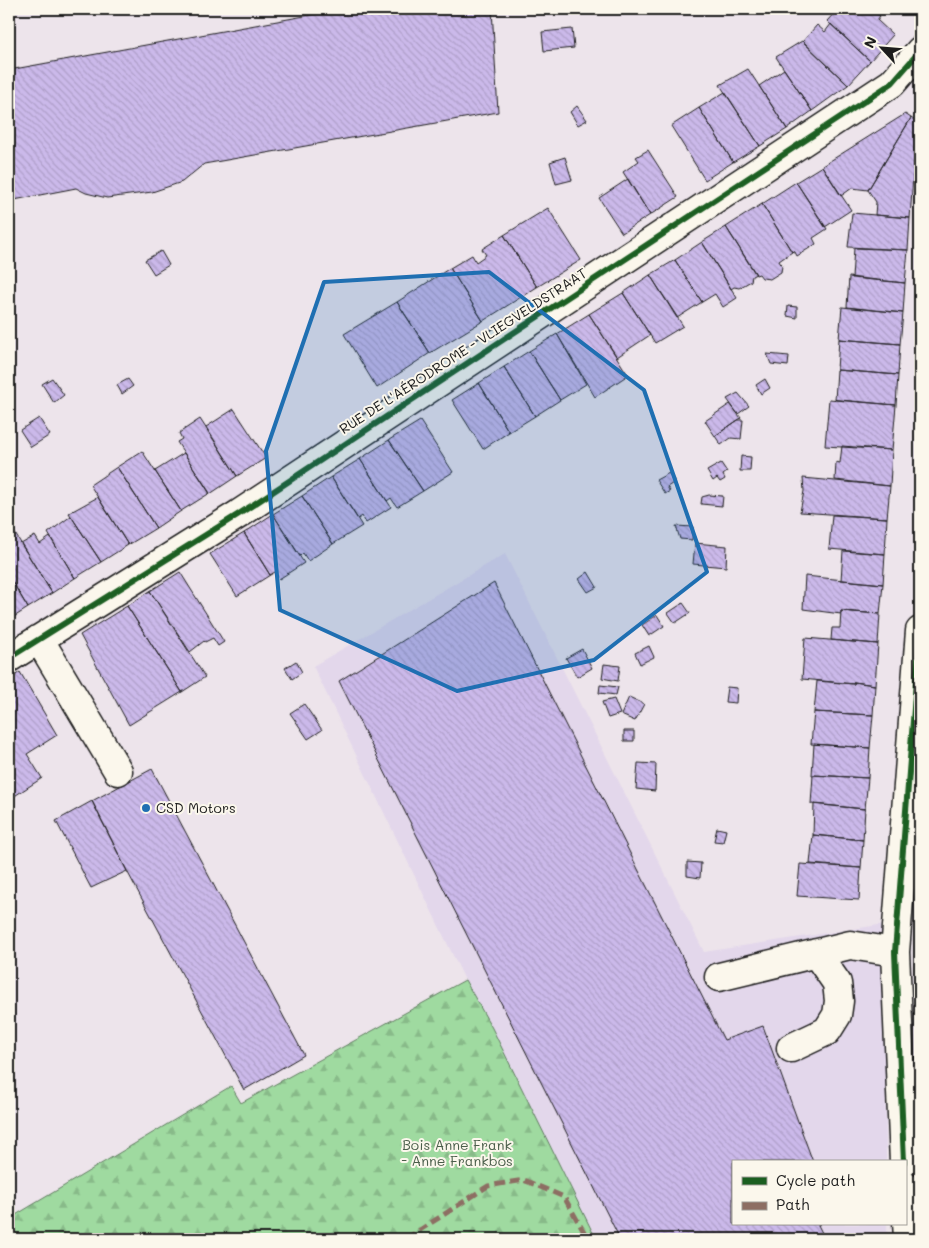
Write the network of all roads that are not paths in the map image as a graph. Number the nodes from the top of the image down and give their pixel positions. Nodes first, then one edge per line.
1 (920, 51) edge
2 (920, 631) edge
3 (39, 639) junction
4 (9, 658) edge
5 (118, 771) dead end
6 (895, 952) junction
7 (816, 953) junction
8 (720, 977) dead end
9 (791, 1048) dead end
10 (904, 1160) edge
11 (906, 1204) edge
12 (908, 1239) edge

1 - 3 street, RUE DE L'AÉRODROME - VLIEGVELDSTRAAT
2 - 6 street
3 - 4 street, RUE DE L'AÉRODROME - VLIEGVELDSTRAAT
3 - 5 street
6 - 7 street
6 - 10 street
7 - 8 street
7 - 9 street
11 - 12 street

